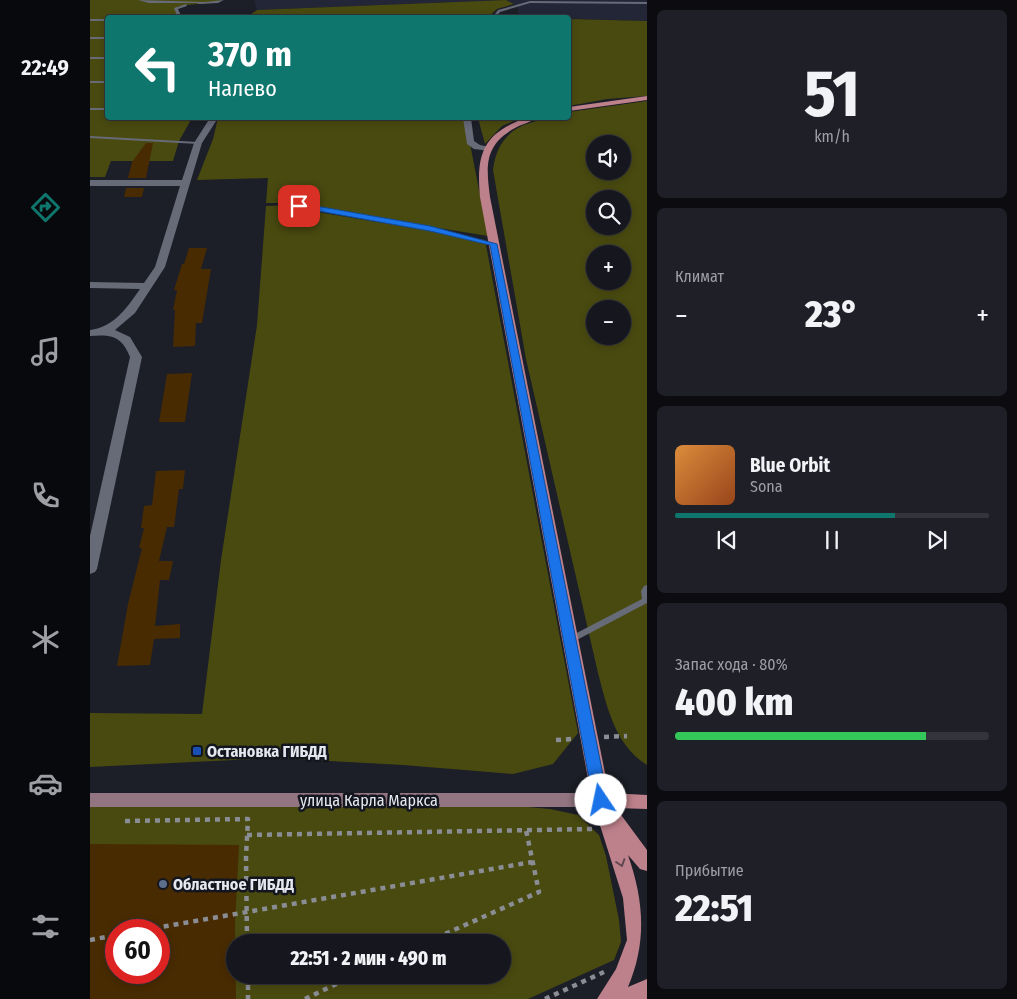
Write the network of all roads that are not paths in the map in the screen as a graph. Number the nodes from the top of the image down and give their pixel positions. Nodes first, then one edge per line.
1 (140, 0) edge
2 (222, 0) edge
3 (530, 1) edge
4 (204, 2) junction
5 (647, 3) edge
6 (179, 15) edge
7 (496, 15) edge
8 (90, 20) edge
9 (105, 20) edge
10 (90, 38) edge
11 (105, 38) edge
12 (90, 58) edge
13 (105, 58) edge
14 (90, 82) edge
15 (105, 82) edge
16 (647, 98) edge
17 (90, 109) edge
18 (105, 109) edge
19 (571, 109) edge
20 (213, 120) edge
21 (467, 120) edge
22 (527, 120) edge
23 (90, 137) edge
24 (198, 143) junction
25 (487, 149) junction
26 (90, 183) edge
27 (187, 183) junction
28 (299, 206) dead end
29 (493, 244) junction
30 (90, 285) edge
31 (146, 286) junction
32 (107, 331) junction
33 (90, 333) edge
34 (90, 569) edge
35 (647, 588) edge
36 (647, 600) edge
37 (570, 640) junction
38 (90, 800) edge
39 (601, 800) junction
40 (647, 802) edge
41 (647, 863) edge
42 (647, 990) edge
43 (608, 999) edge
44 (622, 999) edge

1 - 4 lane
2 - 4 lane
3 - 5 lane
3 - 7 lane
4 - 6 lane
8 - 9 lane
10 - 11 lane
12 - 13 lane
14 - 15 lane
16 - 19 main road
17 - 18 lane
20 - 24 street
21 - 25 street
22 - 25 main road
23 - 24 lane
24 - 27 street
25 - 29 main road
26 - 27 street
27 - 31 street
28 - 29 lane
29 - 37 main road
30 - 31 street
31 - 32 street
32 - 33 street
32 - 34 street
35 - 36 lane
36 - 37 lane
37 - 39 main road
38 - 39 main road, улица Карла Маркса
39 - 40 main road, улица Карла Маркса
39 - 41 main road
39 -> 43 main road
42 - 44 main road

